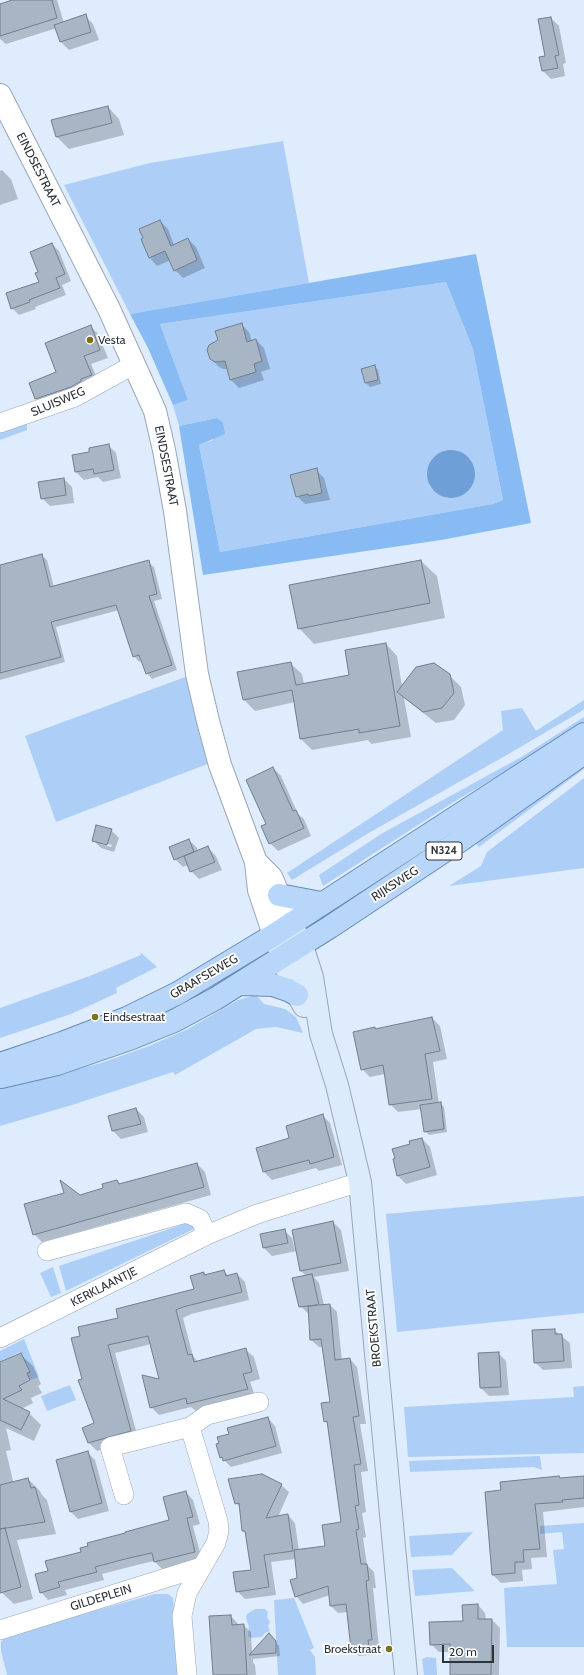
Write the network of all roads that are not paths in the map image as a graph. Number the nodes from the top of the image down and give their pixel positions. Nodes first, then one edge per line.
1 (0, 96) edge
2 (135, 364) junction
3 (0, 423) edge
4 (584, 734) edge
5 (584, 753) edge
6 (256, 862) junction
7 (279, 895) junction
8 (321, 904) junction
9 (283, 929) junction
10 (301, 945) junction
11 (282, 957) junction
12 (240, 984) junction
13 (297, 995) junction
14 (321, 1034) junction
15 (0, 1064) edge
16 (0, 1077) edge
17 (360, 1182) junction
18 (207, 1235) junction
19 (47, 1251) dead end
20 (0, 1338) edge
21 (259, 1402) dead end
22 (190, 1427) junction
23 (124, 1495) dead end
24 (201, 1567) junction
25 (0, 1630) edge
26 (187, 1675) edge
27 (406, 1675) edge

1 - 2 street, EINDSESTRAAT
2 - 3 street, SLUISWEG
2 - 6 street, EINDSESTRAAT
4 - 8 main road, RIJKSWEG / N324
5 - 10 main road, RIJKSWEG / N324
6 - 7 street, EINDSESTRAAT
6 - 9 street, EINDSESTRAAT
7 - 8 main road
7 - 9 street, EINDSESTRAAT
8 - 9 main road, RIJKSWEG / N324
9 - 10 main road, BROEKSTRAAT
9 - 11 main road, BROEKSTRAAT
9 - 15 main road, GRAAFSEWEG / N324
10 - 11 main road, RIJKSWEG / N324
10 - 14 main road, BROEKSTRAAT
11 - 12 main road, GRAAFSEWEG / N324
11 - 13 main road, BROEKSTRAAT
12 - 13 main road
12 - 16 main road, GRAAFSEWEG / N324
13 - 14 main road, BROEKSTRAAT
14 - 17 main road, BROEKSTRAAT
17 - 18 street, KERKLAANTJE
17 - 27 main road, BROEKSTRAAT
18 - 19 street
18 - 20 street, KERKLAANTJE
21 - 22 street
22 - 23 street
22 - 24 street
24 - 25 street, GILDEPLEIN
24 - 26 street

